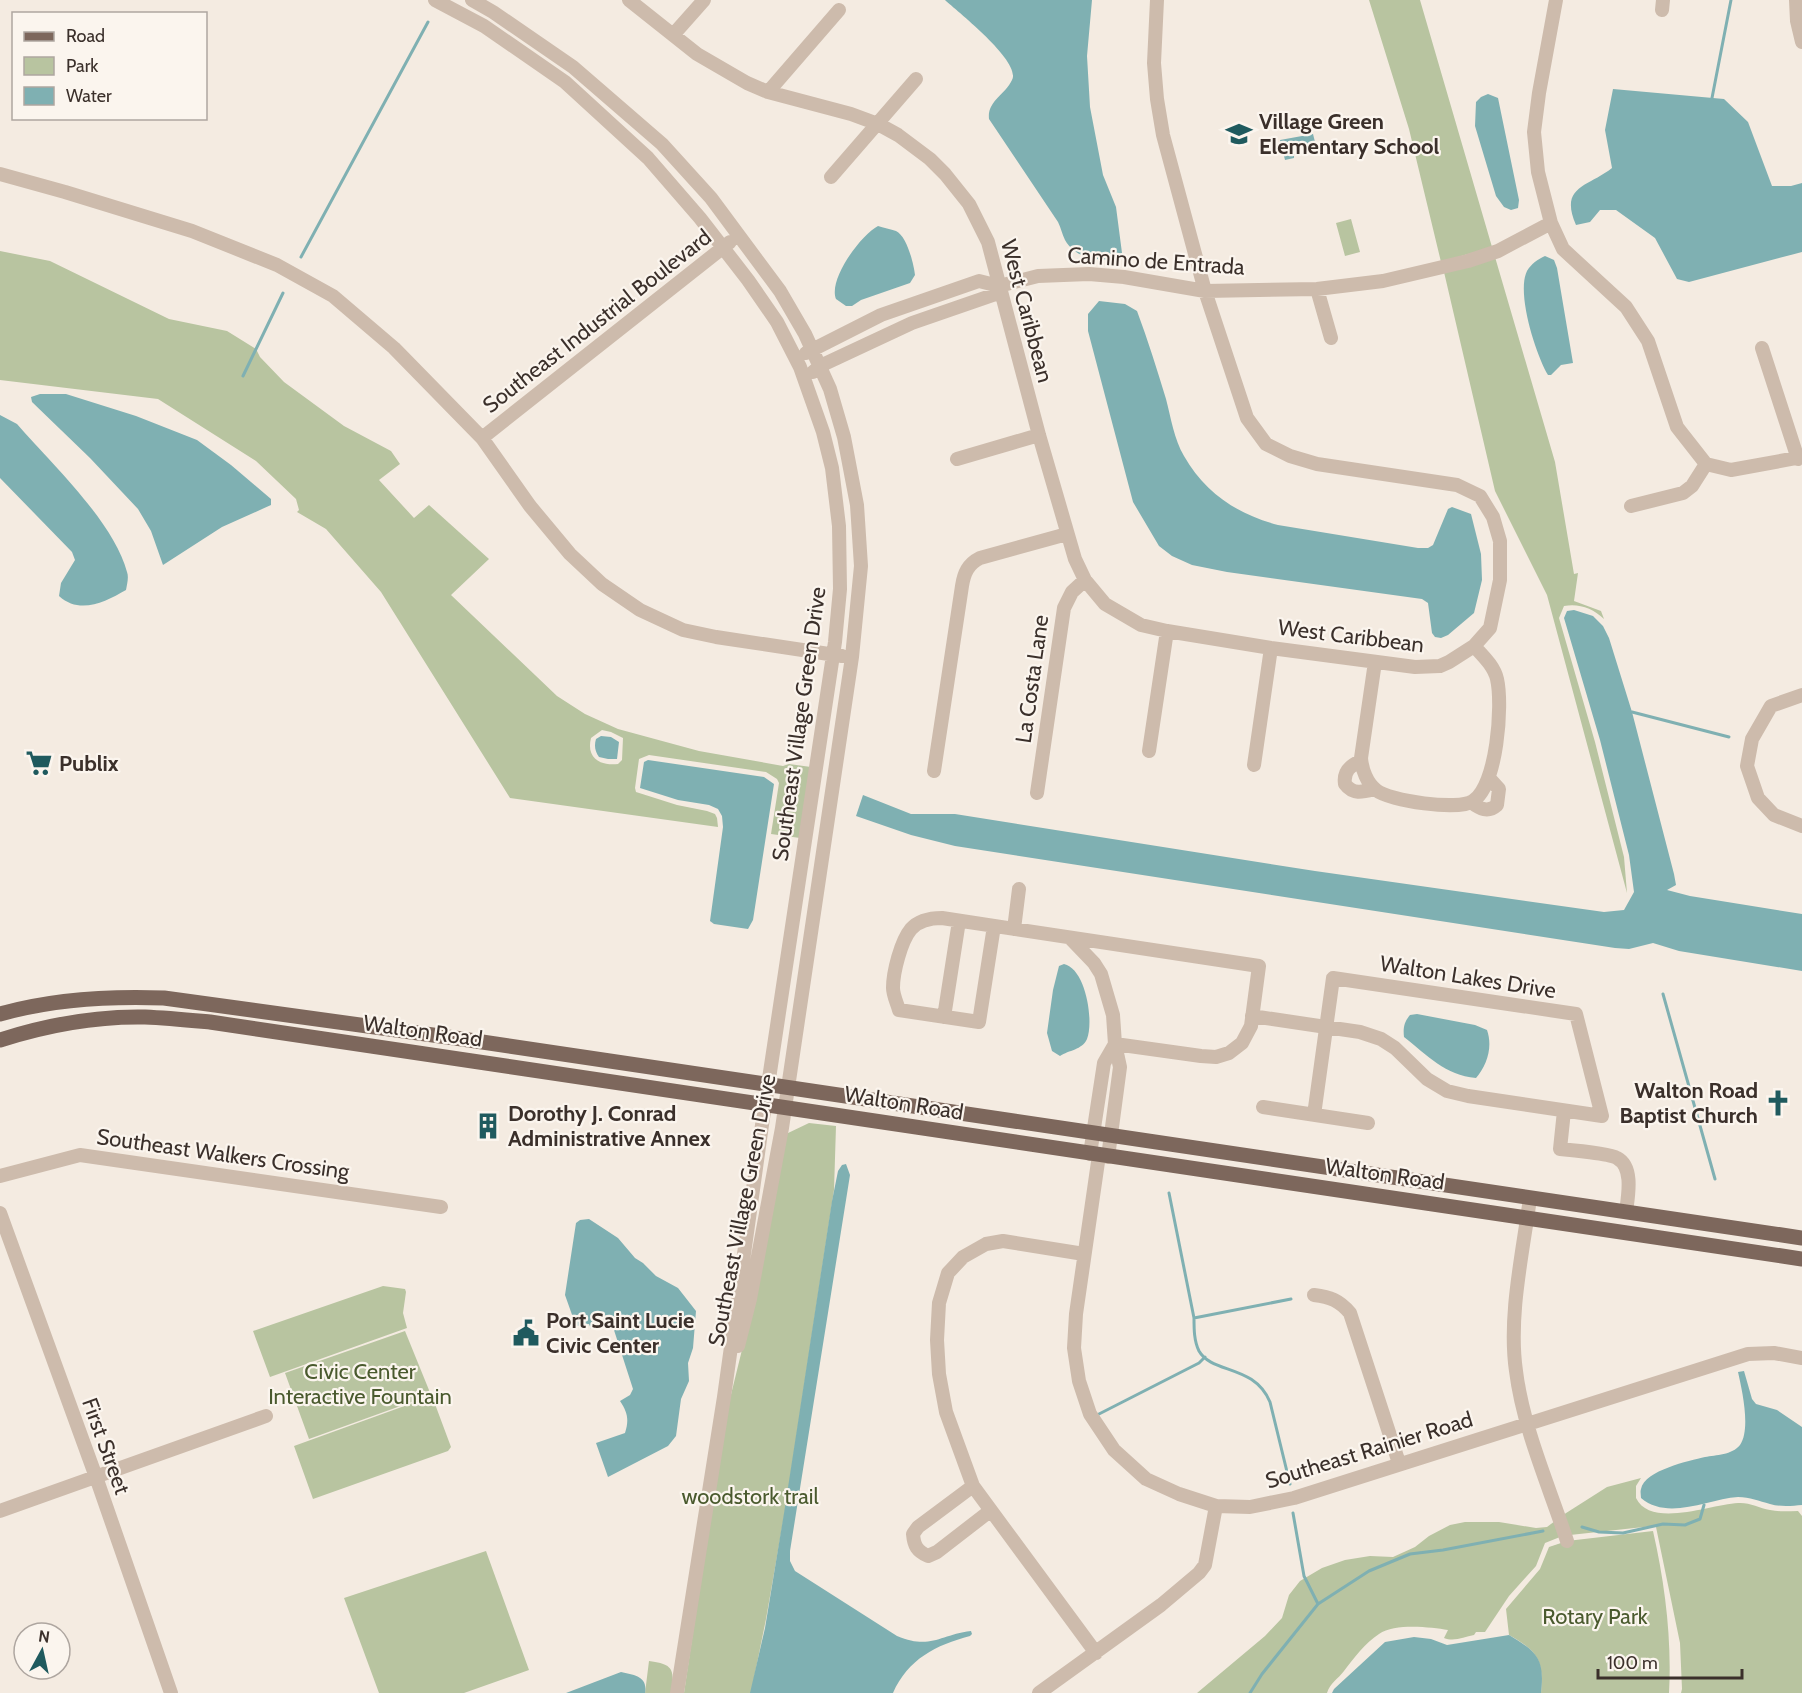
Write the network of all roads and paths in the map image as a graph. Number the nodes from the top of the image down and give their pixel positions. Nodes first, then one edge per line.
1 (435, 0) edge
2 (472, 0) edge
3 (629, 0) edge
4 (704, 0) edge
5 (1157, 0) edge
6 (1556, 0) edge
7 (1796, 0) edge
8 (839, 9) dead end
9 (673, 35) junction
10 (1802, 42) edge
11 (916, 79) dead end
12 (768, 92) junction
13 (878, 124) junction
14 (670, 154) junction
15 (656, 167) junction
16 (0, 174) edge
17 (831, 177) dead end
18 (1551, 223) junction
19 (738, 236) junction
20 (723, 248) junction
21 (999, 286) junction
22 (1317, 289) junction
23 (1205, 291) junction
24 (1331, 338) dead end
25 (1762, 348) dead end
26 (812, 350) junction
27 (795, 357) junction
28 (820, 366) junction
29 (804, 378) junction
30 (1039, 435) junction
31 (482, 438) junction
32 (1800, 458) edge
33 (957, 459) dead end
34 (1706, 464) junction
35 (1631, 506) dead end
36 (1067, 534) junction
37 (1085, 580) junction
38 (1167, 631) junction
39 (1474, 646) junction
40 (1271, 648) junction
41 (833, 655) junction
42 (852, 657) junction
43 (1375, 662) junction
44 (1802, 695) edge
45 (1149, 751) dead end
46 (1361, 761) junction
47 (1254, 765) dead end
48 (934, 771) dead end
49 (1490, 778) junction
50 (1375, 789) junction
51 (1037, 793) dead end
52 (1471, 802) junction
53 (1802, 826) edge
54 (1019, 889) dead end
55 (958, 921) junction
56 (994, 926) junction
57 (1014, 929) junction
58 (1070, 938) junction
59 (0, 1014) edge
60 (1252, 1016) junction
61 (944, 1017) junction
62 (1326, 1027) junction
63 (0, 1040) edge
64 (462, 1040) junction
65 (359, 1044) junction
66 (1115, 1044) junction
67 (559, 1055) junction
68 (454, 1058) junction
69 (768, 1085) junction
70 (788, 1088) junction
71 (766, 1104) junction
72 (785, 1107) junction
73 (1263, 1107) dead end
74 (1564, 1111) junction
75 (1314, 1115) junction
76 (1368, 1123) dead end
77 (1094, 1133) junction
78 (1111, 1136) junction
79 (1099, 1155) junction
80 (0, 1176) edge
81 (1530, 1198) junction
82 (441, 1207) dead end
83 (1626, 1212) junction
84 (0, 1213) edge
85 (1527, 1218) junction
86 (1802, 1238) edge
87 (1084, 1254) junction
88 (1802, 1259) edge
89 (1314, 1294) dead end
90 (1802, 1358) edge
91 (724, 1397) junction
92 (266, 1416) dead end
93 (1528, 1423) junction
94 (1399, 1463) junction
95 (96, 1477) junction
96 (973, 1486) junction
97 (1216, 1506) junction
98 (990, 1510) junction
99 (0, 1511) edge
100 (1567, 1541) dead end
101 (1096, 1653) junction
102 (171, 1693) edge
103 (677, 1693) edge
104 (1039, 1693) edge

1 - 15 street, Southeast Village Green Drive
2 - 14 street, Southeast Village Green Drive
3 - 9 street, West Caribbean
4 - 9 street
5 - 23 street, West Caribbean
6 - 18 street
7 - 10 street
8 - 12 street
9 - 12 street, West Caribbean
11 - 13 street
12 - 13 street, West Caribbean
13 - 17 street
13 - 21 street, West Caribbean
14 - 15 street
14 - 19 street, Southeast Village Green Drive
15 - 20 street, Southeast Village Green Drive
16 - 31 street
18 - 22 street, Camino de Entrada
18 - 34 street
19 - 20 street, Southeast Industrial Boulevard
19 - 26 street, Southeast Village Green Drive
20 - 27 street, Southeast Village Green Drive
20 - 31 street, Southeast Industrial Boulevard
21 - 23 street, Camino de Entrada
21 - 26 street, Camino de Entrada
21 - 28 street, Camino de Entrada
21 - 30 street, West Caribbean
22 - 23 street, Camino de Entrada
22 - 24 street
23 - 39 street, West Caribbean
25 - 32 street
26 - 27 street, Camino de Entrada
26 - 28 street, Southeast Village Green Drive
27 - 29 street, Southeast Village Green Drive
28 - 29 street, Camino de Entrada
28 - 42 street, Southeast Village Green Drive
29 - 41 street, Southeast Village Green Drive
30 - 33 street
30 - 36 street, West Caribbean
31 - 41 street
32 - 34 street
34 - 35 street
36 - 37 street, West Caribbean
36 - 48 street
37 - 38 street, West Caribbean
37 - 51 street, La Costa Lane
38 - 40 street, West Caribbean
38 - 45 street
39 - 43 street, West Caribbean
39 - 49 street
40 - 43 street, West Caribbean
40 - 47 street
41 - 42 street
41 - 69 street, Southeast Village Green Drive
42 - 70 street, Southeast Village Green Drive
43 - 46 street
44 - 53 street
46 - 50 street
46 - 50 street
49 - 52 street
49 - 52 street
50 - 52 street
54 - 57 street
55 - 56 street
55 - 61 street
55 - 61 street
56 - 57 street
56 - 61 street
57 - 58 street
58 - 60 street
58 - 66 street
59 - 64 main road, Walton Road
60 - 62 street, Walton Lakes Drive
60 - 66 street
62 - 74 street, Walton Lakes Drive
62 - 74 street, Walton Lakes Drive
62 - 75 street, Walton Lakes Drive
63 - 65 main road, Walton Road
64 - 65 main road
64 - 67 main road, Walton Road
65 - 68 main road, Walton Road
66 - 77 street
66 - 78 street
67 - 68 main road
67 - 69 main road, Walton Road
68 - 71 main road, Walton Road
69 - 70 main road, Walton Road
69 - 71 street, Southeast Village Green Drive
70 - 72 street, Southeast Village Green Drive
70 - 77 main road, Walton Road
71 - 72 main road, Walton Road
71 - 91 street, Southeast Village Green Drive
72 - 79 main road, Walton Road
72 - 91 street, Southeast Village Green Drive
73 - 75 street
74 - 83 street
75 - 76 street
77 - 78 main road, Walton Road
77 - 79 street
78 - 79 street
78 - 81 main road, Walton Road
79 - 85 main road, Walton Road
79 - 87 street, Southeast Rainier Road
80 - 82 street, Southeast Walkers Crossing
81 - 83 main road, Walton Road
81 - 85 street
83 - 86 main road, Walton Road
84 - 95 street, First Street
85 - 88 main road, Walton Road
85 - 93 street
87 - 96 street
87 - 97 street, Southeast Rainier Road
89 - 94 street
90 - 93 street, Southeast Rainier Road
91 - 103 street, Southeast Village Green Drive
92 - 95 street
93 - 94 street, Southeast Rainier Road
93 - 100 street
94 - 97 street, Southeast Rainier Road
95 - 99 street
95 - 102 street, First Street
96 - 98 street
96 - 98 street
97 - 101 street
98 - 101 street
101 - 104 street

